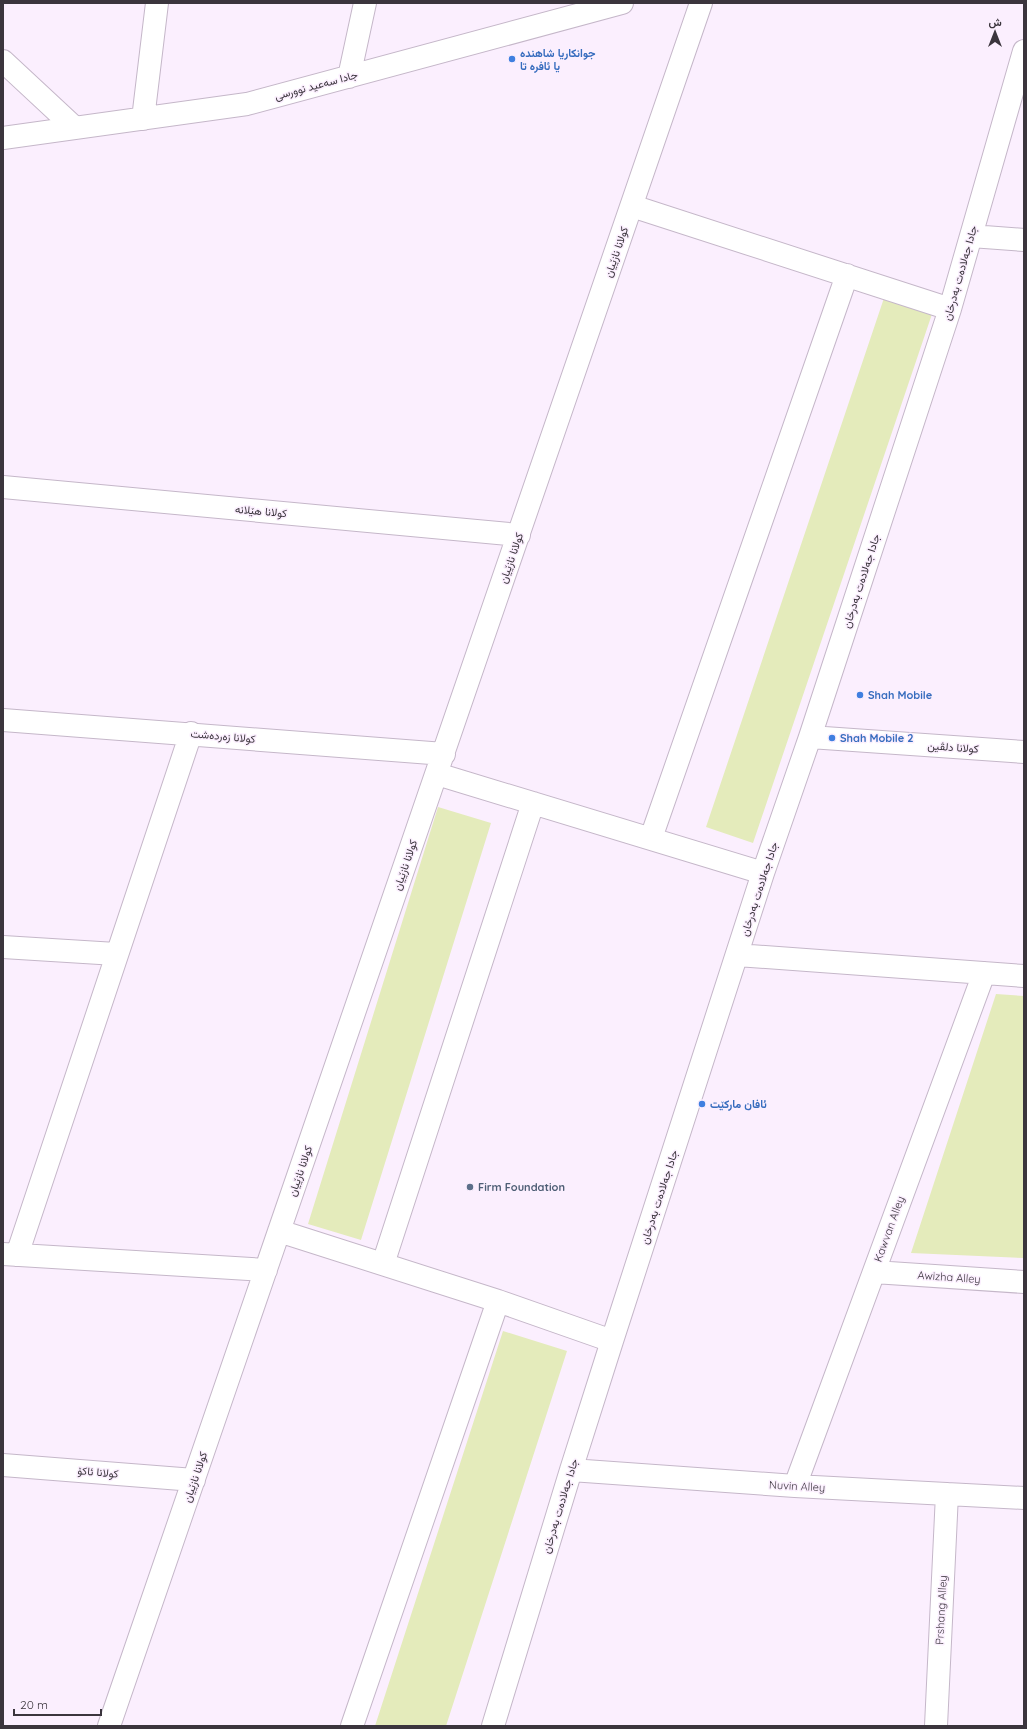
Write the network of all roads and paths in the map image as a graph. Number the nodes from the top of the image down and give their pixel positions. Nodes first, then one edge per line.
1 (157, 3) edge
2 (365, 3) edge
3 (702, 3) edge
4 (612, 4) edge
5 (1024, 52) edge
6 (3, 61) edge
7 (348, 76) junction
8 (143, 120) junction
9 (75, 128) junction
10 (3, 138) edge
11 (632, 206) junction
12 (971, 236) junction
13 (1024, 240) edge
14 (847, 275) junction
15 (950, 309) junction
16 (3, 487) edge
17 (519, 535) junction
18 (3, 720) edge
19 (191, 733) junction
20 (810, 737) junction
21 (1024, 752) edge
22 (444, 754) junction
23 (437, 774) junction
24 (533, 803) junction
25 (651, 838) junction
26 (763, 873) junction
27 (3, 947) edge
28 (116, 954) junction
29 (737, 955) junction
30 (984, 973) junction
31 (1024, 976) edge
32 (279, 1232) junction
33 (10, 1255) edge
34 (383, 1264) junction
35 (266, 1270) junction
36 (874, 1272) junction
37 (1024, 1282) edge
38 (498, 1301) junction
39 (612, 1341) junction
40 (3, 1465) edge
41 (571, 1470) junction
42 (194, 1480) junction
43 (795, 1486) junction
44 (947, 1494) junction
45 (1024, 1498) edge
46 (109, 1726) edge
47 (352, 1726) edge
48 (493, 1726) edge
49 (936, 1726) edge

1 - 8 street
2 - 7 street
3 - 11 street, کولانا نازێیان
4 - 7 street, جادا سەعید نوورسی
5 - 12 street, جادا جەلادەت بەدرخان
6 - 9 street
7 - 8 street, جادا سەعید نوورسی
8 - 9 street, جادا سەعید نوورسی
9 - 10 street, جادا سەعید نوورسی
11 - 14 street
11 - 17 street, کولانا نازێیان
12 - 13 street
12 - 15 street, جادا جەلادەت بەدرخان
14 - 15 street
14 - 25 street
15 - 20 street, جادا جەلادەت بەدرخان
16 - 17 street, کولانا هێلانە
17 - 22 street, کولانا نازێیان
18 - 19 street, کولانا زەردەشت
19 - 22 street, کولانا زەردەشت
19 - 28 street
20 - 21 street, کولانا دلڤین
20 - 26 street, جادا جەلادەت بەدرخان
22 - 23 street, کولانا نازێیان
23 - 24 street
23 - 32 street, کولانا نازێیان
24 - 25 street
24 - 34 street
25 - 26 street
26 - 29 street, جادا جەلادەت بەدرخان
27 - 28 street
28 - 33 street
29 - 30 street
29 - 39 street, جادا جەلادەت بەدرخان
30 - 31 street
30 - 36 street, Kawvan Alley
32 - 34 street
32 - 35 street, کولانا نازێیان
33 - 35 street
34 - 38 street
35 - 42 street, کولانا نازێیان
36 - 37 street, Awizha Alley
36 - 43 street, Kawvan Alley
38 - 39 street
38 - 47 street
39 - 41 street, جادا جەلادەت بەدرخان
40 - 42 street, کولانا ئاکۆ
41 - 43 street, Nuvin Alley
41 - 48 street, جادا جەلادەت بەدرخان
42 - 46 street, کولانا نازێیان
43 - 44 street, Nuvin Alley
44 - 45 street, Nuvin Alley
44 - 49 street, Prshang Alley

